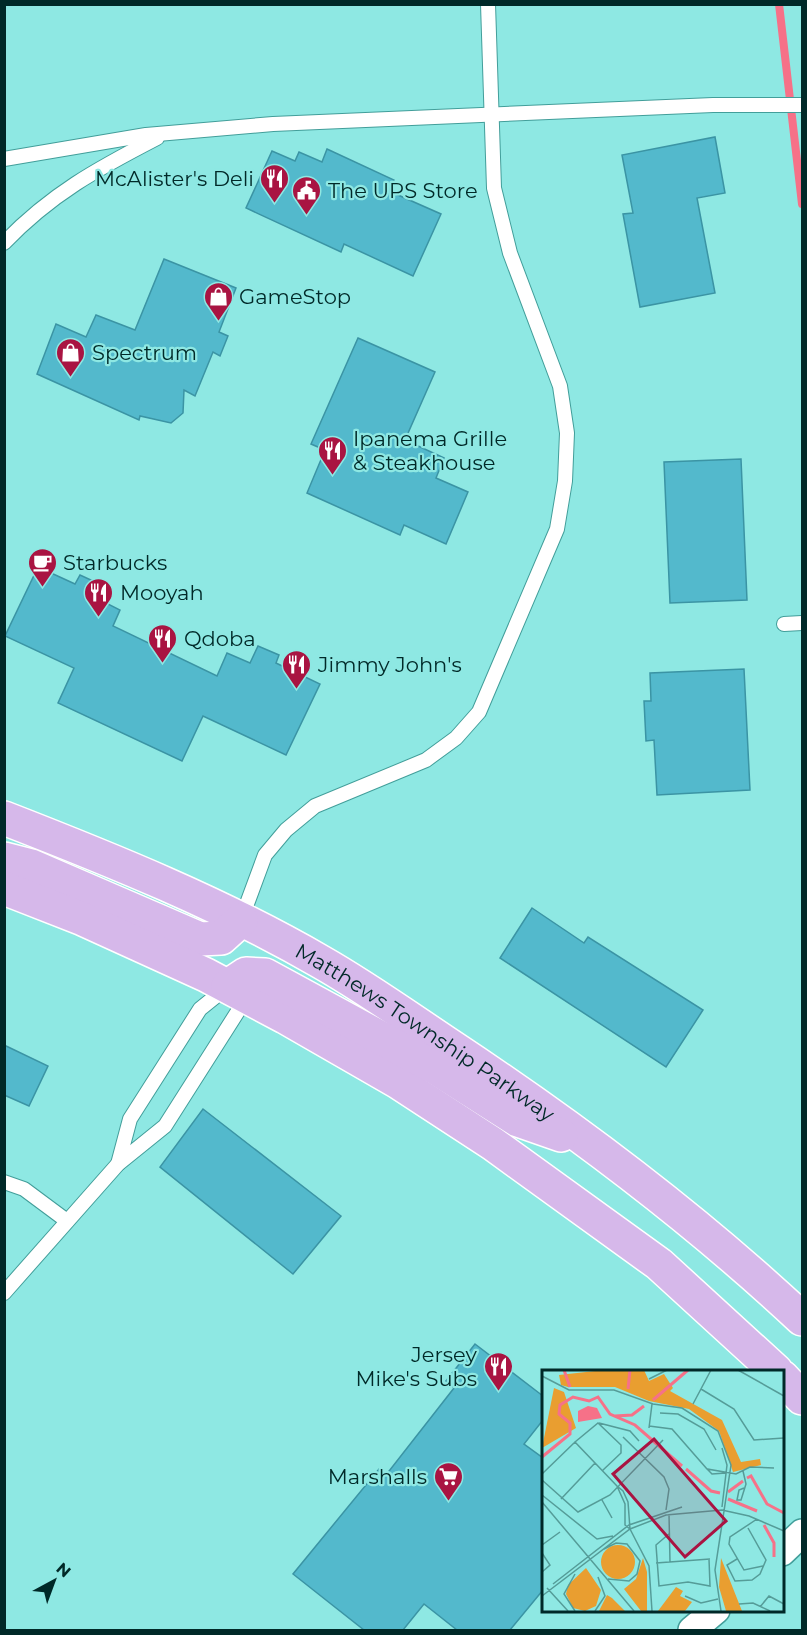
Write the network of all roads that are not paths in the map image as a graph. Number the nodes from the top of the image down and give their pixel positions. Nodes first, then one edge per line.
1 (488, 4) edge
2 (802, 105) edge
3 (492, 115) junction
4 (166, 134) junction
5 (4, 159) edge
6 (4, 243) edge
7 (802, 623) edge
8 (784, 624) dead end
9 (4, 819) edge
10 (4, 859) edge
11 (4, 888) edge
12 (241, 920) junction
13 (238, 991) junction
14 (591, 1146) junction
15 (118, 1164) junction
16 (4, 1182) edge
17 (67, 1221) junction
18 (4, 1293) edge
19 (802, 1319) edge
20 (775, 1370) edge
21 (783, 1378) edge
22 (802, 1398) edge
23 (802, 1533) edge
24 (783, 1551) edge
25 (715, 1611) edge
26 (692, 1630) edge

1 - 3 lane
2 - 3 lane
3 - 4 lane
3 - 12 lane
4 - 5 lane
4 - 6 lane
7 - 8 lane
9 - 12 main road, Matthews Township Parkway
10 - 12 main road
11 - 13 main road
12 - 14 main road, Matthews Township Parkway
13 - 14 main road
13 - 15 lane
13 - 15 lane
13 - 20 main road
14 - 19 main road, Matthews Township Parkway
15 - 17 lane
16 - 17 lane
17 - 18 lane
21 - 22 main road
23 - 24 street
25 - 26 street

